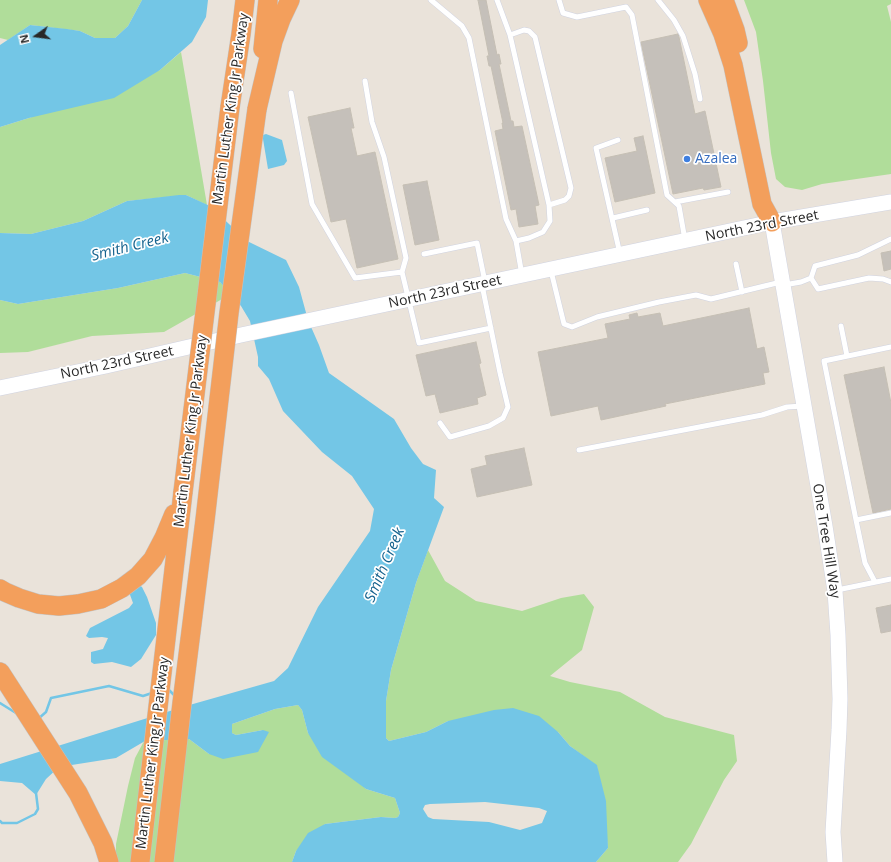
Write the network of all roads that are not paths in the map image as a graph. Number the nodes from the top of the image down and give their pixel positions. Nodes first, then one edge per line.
1 (245, 0) edge
2 (268, 0) edge
3 (290, 0) edge
4 (431, 0) edge
5 (497, 0) edge
6 (559, 0) edge
7 (658, 0) edge
8 (708, 0) edge
9 (724, 0) edge
10 (510, 35) junction
11 (365, 81) dead end
12 (291, 93) dead end
13 (700, 99) dead end
14 (257, 108) junction
15 (618, 140) dead end
16 (728, 192) dead end
17 (674, 202) junction
18 (891, 202) edge
19 (548, 205) junction
20 (647, 210) dead end
21 (613, 218) junction
22 (772, 222) junction
23 (891, 239) edge
24 (516, 241) junction
25 (685, 241) junction
26 (424, 254) dead end
27 (621, 255) junction
28 (736, 264) dead end
29 (551, 269) junction
30 (402, 272) junction
31 (522, 276) junction
32 (811, 278) junction
33 (891, 282) edge
34 (483, 284) junction
35 (783, 284) junction
36 (742, 292) junction
37 (409, 300) junction
38 (841, 326) dead end
39 (491, 328) junction
40 (891, 347) edge
41 (847, 356) junction
42 (0, 388) edge
43 (804, 406) junction
44 (440, 422) dead end
45 (579, 450) dead end
46 (183, 492) junction
47 (891, 513) edge
48 (856, 520) junction
49 (891, 579) edge
50 (875, 582) junction
51 (0, 589) edge
52 (835, 591) junction
53 (0, 672) edge
54 (109, 862) edge
55 (140, 862) edge
56 (164, 862) edge
57 (835, 862) edge

1 - 46 highway, Martin Luther King Jr Parkway, bridge
2 - 14 highway, Martin Luther King Jr Parkway
3 - 14 highway
4 - 24 lane
5 - 10 lane
6 - 17 lane
7 - 13 lane
8 - 22 highway
9 - 22 highway
10 - 19 lane
10 - 19 lane
11 - 30 lane
12 - 30 lane
14 - 56 highway, Martin Luther King Jr Parkway, bridge
15 - 21 lane
16 - 17 lane
17 - 25 lane
18 - 22 main road, North 23rd Street
19 - 24 lane
20 - 21 lane
21 - 27 lane
22 - 25 main road, North 23rd Street
22 - 35 main road, One Tree Hill Way
23 - 32 lane
24 - 31 lane
25 - 27 main road, North 23rd Street
26 - 34 lane
27 - 29 main road, North 23rd Street
28 - 36 lane
29 - 31 main road, North 23rd Street
29 - 36 lane
30 - 37 lane
31 - 34 main road, North 23rd Street
32 - 33 lane
32 - 35 lane
34 - 37 main road, North 23rd Street
34 - 39 lane
35 - 36 lane
35 - 43 main road, One Tree Hill Way
37 - 39 lane
37 - 42 main road, North 23rd Street
38 - 41 lane
39 - 44 lane
40 - 41 lane
41 - 48 lane
43 - 45 lane
43 - 52 main road, One Tree Hill Way
46 - 51 highway
46 - 55 highway, Martin Luther King Jr Parkway
47 - 48 lane
48 - 50 lane
49 - 50 lane
50 - 52 lane
52 - 57 main road, One Tree Hill Way
53 - 54 highway

